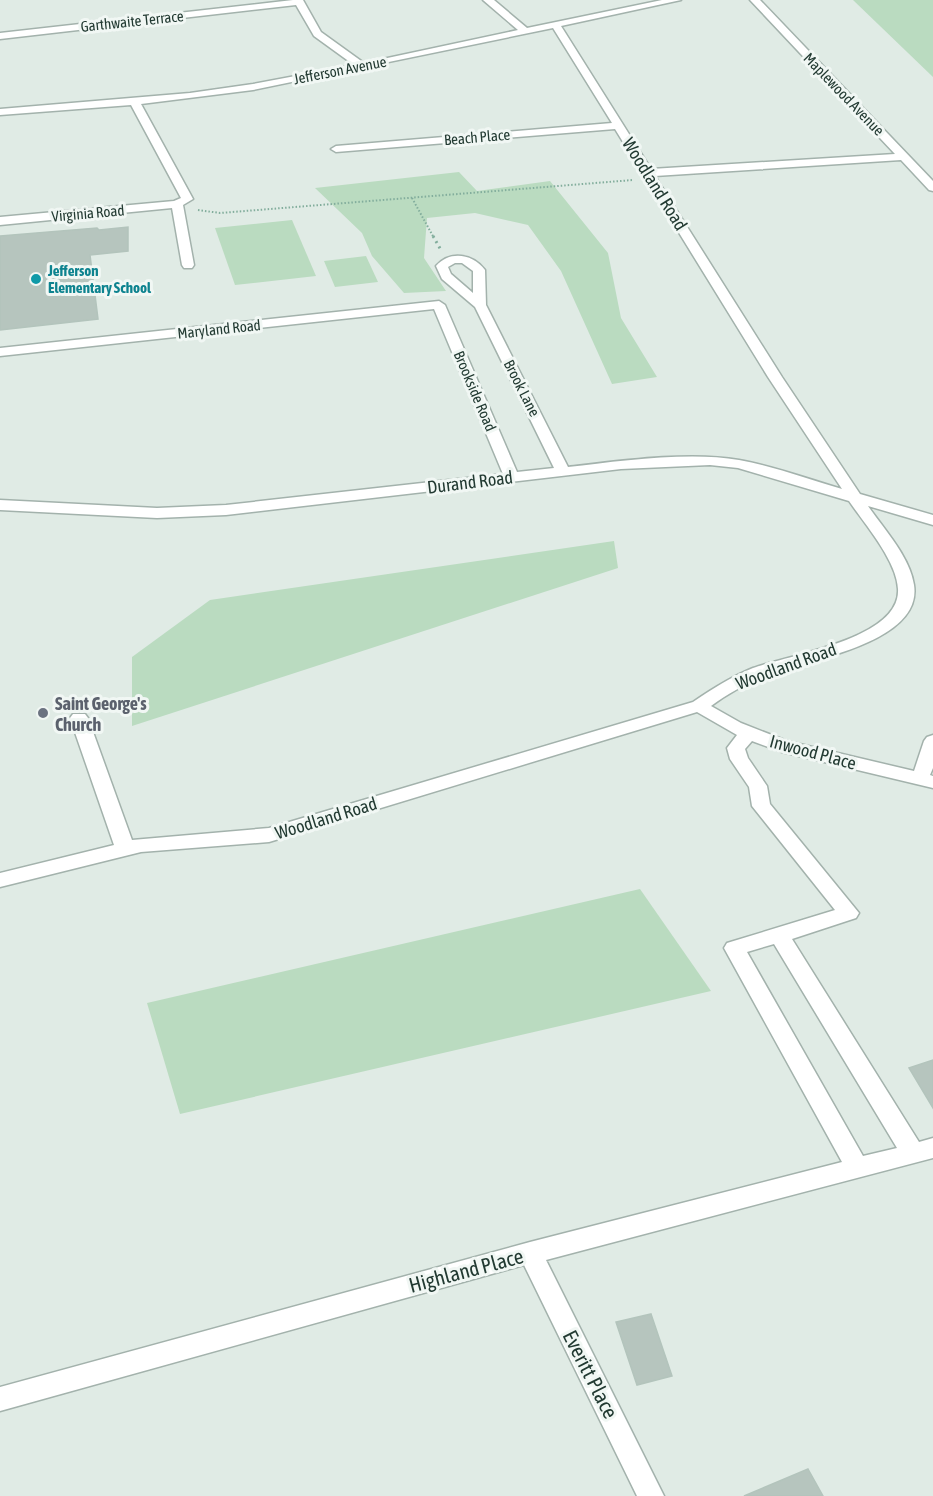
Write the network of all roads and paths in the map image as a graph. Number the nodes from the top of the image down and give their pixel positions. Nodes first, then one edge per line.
1 (489, 0) edge
2 (676, 0) edge
3 (755, 0) edge
4 (299, 1) edge
5 (555, 24) junction
6 (524, 30) junction
7 (0, 36) edge
8 (362, 66) junction
9 (134, 101) junction
10 (0, 112) edge
11 (617, 126) junction
12 (336, 149) dead end
13 (904, 157) junction
14 (644, 176) junction
15 (933, 188) edge
16 (412, 198) junction
17 (177, 204) junction
18 (0, 221) edge
19 (447, 261) junction
20 (188, 265) dead end
21 (439, 305) joint
22 (480, 305) junction
23 (0, 352) edge
24 (563, 471) junction
25 (512, 477) junction
26 (854, 496) junction
27 (0, 505) edge
28 (933, 520) edge
29 (699, 706) junction
30 (79, 718) dead end
31 (748, 732) junction
32 (933, 741) edge
33 (927, 781) edge
34 (125, 849) junction
35 (0, 880) edge
36 (779, 935) junction
37 (923, 1151) edge
38 (857, 1168) junction
39 (530, 1253) junction
40 (0, 1399) edge
41 (651, 1496) edge

1 - 6 street
2 - 5 street, Jefferson Avenue
3 - 13 street, Maplewood Avenue
4 - 7 street, Garthwaite Terrace
4 - 8 street
5 - 6 street, Jefferson Avenue
5 - 11 street, Woodland Road
6 - 8 street, Jefferson Avenue
8 - 9 street, Jefferson Avenue
9 - 10 street, Jefferson Avenue
9 - 17 street
11 - 12 street, Beach Place
11 - 14 street, Woodland Road
13 - 14 street
13 - 15 street, Maplewood Avenue
14 - 16 path
14 - 26 street, Woodland Road
16 - 17 path
16 - 19 path
17 - 18 street, Virginia Road
17 - 20 street
19 - 22 street, Brook Lane
19 - 22 street, Brook Lane
21 - 23 street, Maryland Road
21 - 25 street, Brookside Road
22 - 24 street, Brook Lane
24 - 25 street, Durand Road
24 - 26 street, Durand Road
25 - 27 street, Durand Road
26 - 28 street, Durand Road
26 - 29 street, Woodland Road
29 - 31 street, Inwood Place
29 - 34 street, Woodland Road
30 - 34 street
31 - 33 street, Inwood Place
31 - 36 street
32 - 33 street
34 - 35 street, Woodland Road
36 - 37 street
36 - 38 street
37 - 38 street, Highland Place
38 - 39 street, Highland Place
39 - 40 street, Highland Place
39 - 41 street, Everitt Place

